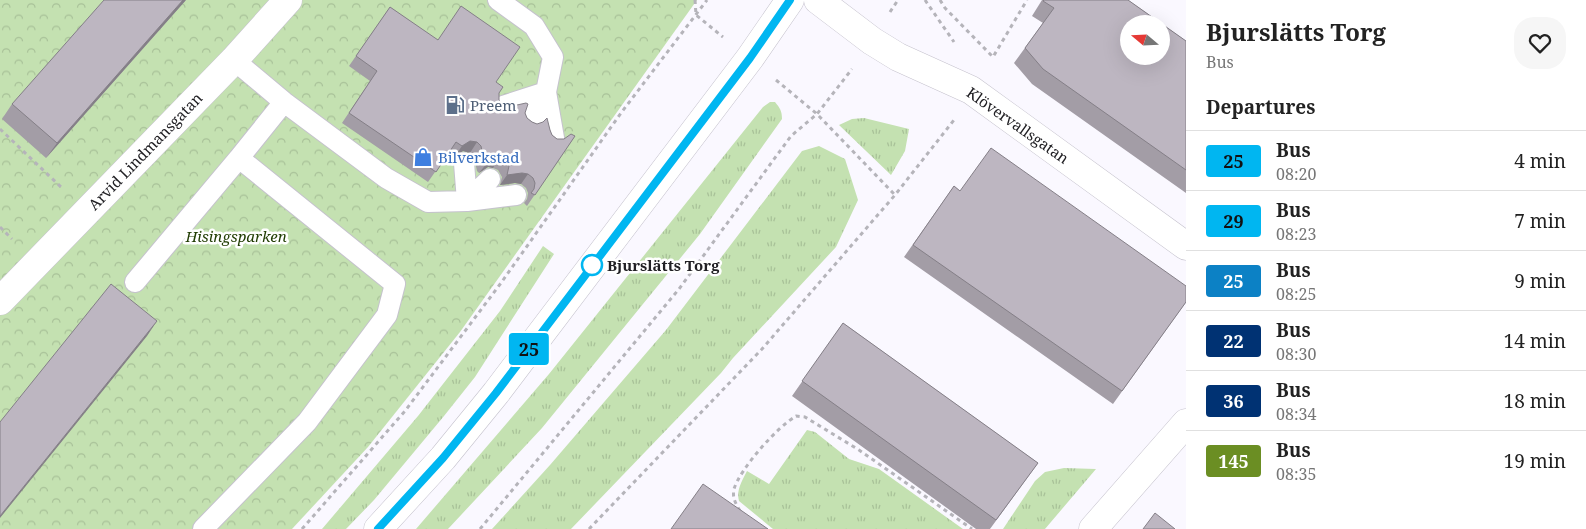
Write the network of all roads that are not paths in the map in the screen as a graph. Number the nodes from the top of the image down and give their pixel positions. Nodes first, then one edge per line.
1 (288, 0) edge
2 (498, 0) edge
3 (790, 0) edge
4 (818, 0) edge
5 (234, 60) junction
6 (546, 92) junction
7 (284, 102) junction
8 (503, 106) edge
9 (530, 122) edge
10 (554, 138) edge
11 (239, 158) junction
12 (464, 163) edge
13 (490, 178) edge
14 (516, 195) dead end
15 (467, 201) junction
16 (1186, 246) edge
17 (134, 282) dead end
18 (0, 301) edge
19 (1186, 423) edge
20 (203, 529) edge
21 (378, 529) edge
22 (1093, 529) edge

1 - 5 street, Arvid Lindmansgatan
2 - 6 lane
3 - 21 street
4 - 16 street, Klövervallsgatan
5 - 7 lane
5 - 18 street, Arvid Lindmansgatan
6 - 8 lane
6 - 9 lane
6 - 10 lane
7 - 11 lane
7 - 15 lane
11 - 17 lane
11 - 20 lane
12 - 15 lane
13 - 15 lane
14 - 15 lane
19 - 22 street

